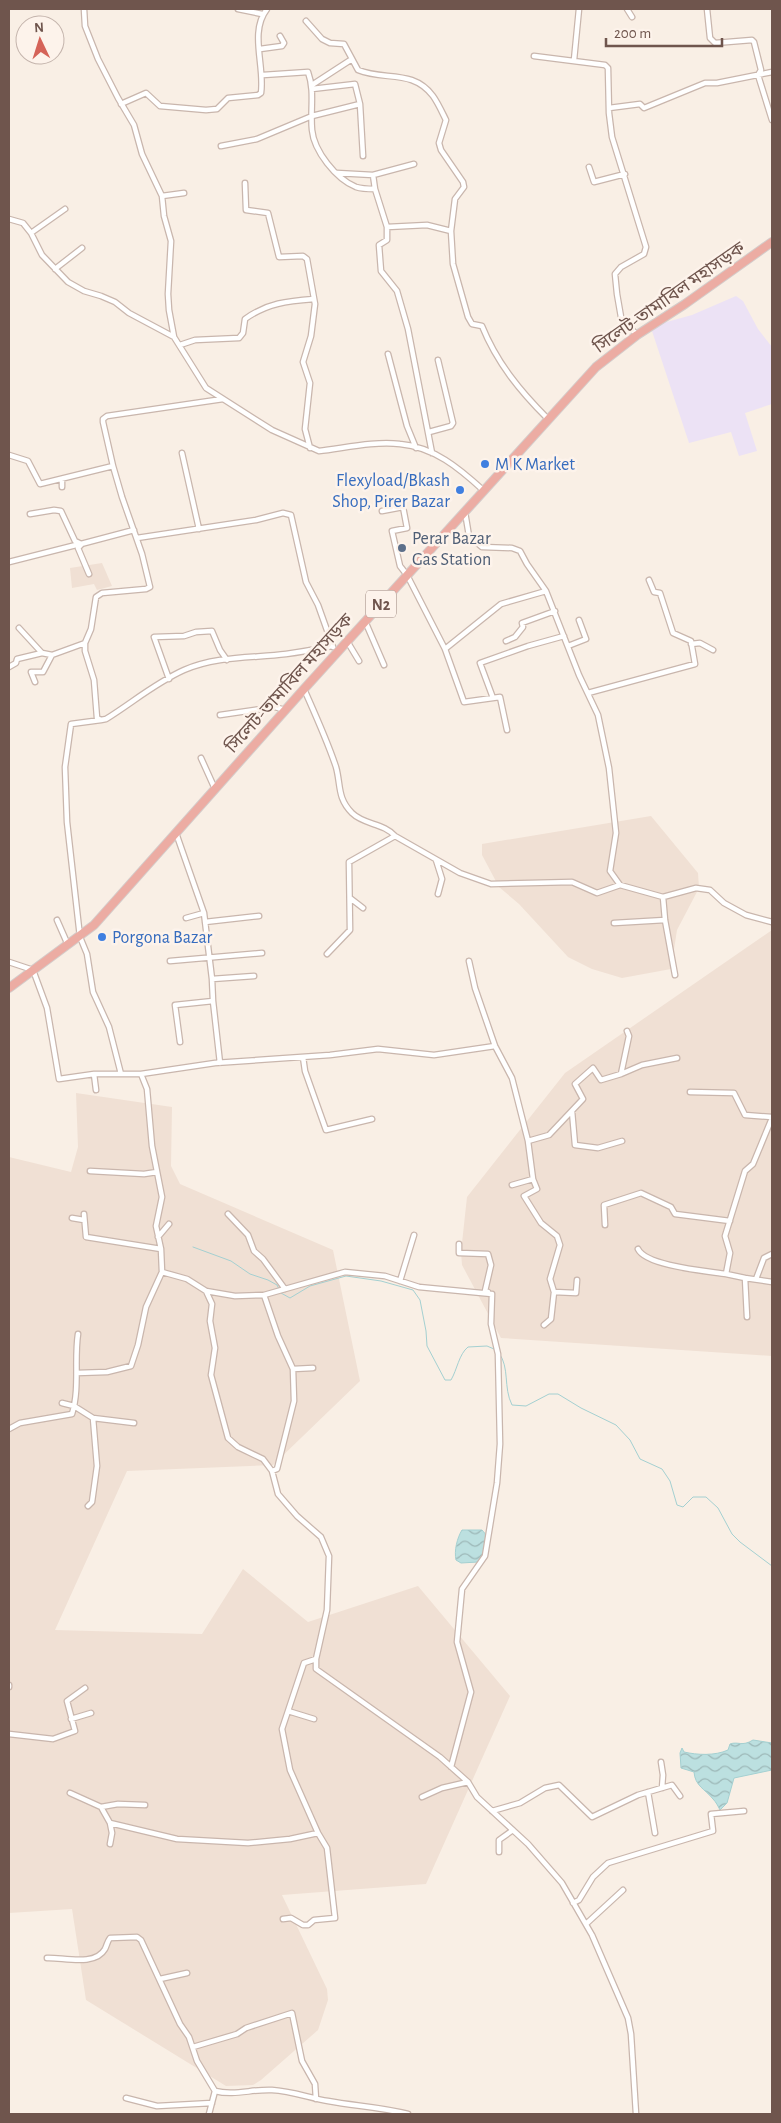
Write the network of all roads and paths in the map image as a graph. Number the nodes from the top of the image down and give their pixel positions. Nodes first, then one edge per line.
1 (84, 9) edge
2 (238, 9) edge
3 (267, 9) edge
4 (579, 9) edge
5 (627, 9) edge
6 (707, 9) edge
7 (262, 14) junction
8 (632, 17) dead end
9 (306, 22) dead end
10 (280, 36) dead end
11 (260, 49) junction
12 (534, 56) dead end
13 (352, 59) junction
14 (574, 60) junction
15 (772, 72) edge
16 (263, 75) junction
17 (758, 75) junction
18 (312, 87) junction
19 (121, 104) junction
20 (360, 104) junction
21 (609, 108) junction
22 (312, 116) junction
23 (772, 120) edge
24 (220, 146) dead end
25 (363, 156) dead end
26 (414, 164) dead end
27 (589, 167) dead end
28 (336, 173) junction
29 (625, 174) junction
30 (373, 175) junction
31 (245, 183) dead end
32 (375, 190) junction
33 (184, 193) dead end
34 (162, 196) junction
35 (65, 209) dead end
36 (9, 219) edge
37 (387, 227) junction
38 (451, 231) junction
39 (31, 233) junction
40 (772, 242) edge
41 (82, 248) dead end
42 (55, 269) junction
43 (314, 299) junction
44 (637, 335) junction
45 (174, 338) junction
46 (180, 345) junction
47 (388, 354) dead end
48 (438, 360) dead end
49 (222, 399) junction
50 (548, 419) junction
51 (429, 432) junction
52 (310, 448) junction
53 (417, 448) junction
54 (432, 452) junction
55 (182, 453) dead end
56 (9, 455) edge
57 (113, 466) junction
58 (62, 479) junction
59 (62, 487) dead end
60 (484, 490) junction
61 (382, 511) dead end
62 (465, 512) junction
63 (30, 514) dead end
64 (199, 529) junction
65 (134, 530) junction
66 (137, 538) junction
67 (82, 544) junction
68 (9, 562) edge
69 (88, 574) dead end
70 (407, 575) junction
71 (649, 580) dead end
72 (546, 591) junction
73 (555, 612) junction
74 (579, 620) dead end
75 (365, 621) junction
76 (19, 628) dead end
77 (564, 636) junction
78 (347, 641) junction
79 (506, 641) dead end
80 (85, 643) junction
81 (691, 644) junction
82 (568, 646) junction
83 (335, 649) junction
84 (445, 649) junction
85 (713, 650) dead end
86 (42, 652) junction
87 (52, 654) junction
88 (227, 660) junction
89 (358, 661) dead end
90 (384, 665) dead end
91 (9, 667) edge
92 (169, 679) junction
93 (35, 682) dead end
94 (304, 689) junction
95 (588, 693) junction
96 (494, 698) junction
97 (285, 710) junction
98 (220, 715) dead end
99 (100, 720) junction
100 (507, 730) dead end
101 (201, 758) dead end
102 (215, 790) junction
103 (176, 834) junction
104 (395, 836) junction
105 (436, 860) junction
106 (620, 885) junction
107 (438, 894) dead end
108 (663, 896) junction
109 (350, 898) junction
110 (363, 908) dead end
111 (204, 913) junction
112 (259, 916) dead end
113 (186, 918) dead end
114 (57, 920) dead end
115 (665, 920) junction
116 (205, 922) junction
117 (772, 922) edge
118 (614, 923) dead end
119 (80, 937) junction
120 (68, 945) junction
121 (262, 953) dead end
122 (327, 954) dead end
123 (209, 958) junction
124 (170, 961) dead end
125 (469, 961) dead end
126 (9, 962) edge
127 (33, 970) junction
128 (675, 974) dead end
129 (254, 976) dead end
130 (212, 979) junction
131 (9, 988) edge
132 (213, 1001) junction
133 (627, 1031) dead end
134 (180, 1042) dead end
135 (495, 1046) junction
136 (303, 1057) junction
137 (677, 1058) dead end
138 (220, 1063) junction
139 (94, 1074) junction
140 (121, 1074) junction
141 (141, 1074) junction
142 (621, 1074) junction
143 (96, 1090) dead end
144 (690, 1092) dead end
145 (572, 1111) junction
146 (772, 1117) edge
147 (372, 1119) dead end
148 (528, 1140) junction
149 (622, 1141) dead end
150 (90, 1171) dead end
151 (157, 1172) junction
152 (533, 1179) junction
153 (512, 1185) dead end
154 (84, 1214) dead end
155 (228, 1214) dead end
156 (72, 1218) dead end
157 (84, 1220) junction
158 (730, 1221) junction
159 (169, 1224) dead end
160 (605, 1225) dead end
161 (414, 1235) dead end
162 (86, 1237) junction
163 (158, 1237) junction
164 (82, 1241) dead end
165 (459, 1244) dead end
166 (161, 1249) junction
167 (638, 1249) dead end
168 (772, 1254) edge
169 (162, 1272) junction
170 (726, 1274) junction
171 (745, 1278) junction
172 (756, 1279) junction
173 (577, 1280) dead end
174 (400, 1281) junction
175 (772, 1282) edge
176 (286, 1289) junction
177 (206, 1291) junction
178 (554, 1292) junction
179 (492, 1294) junction
180 (264, 1295) junction
181 (748, 1317) dead end
182 (544, 1326) dead end
183 (78, 1334) dead end
184 (313, 1368) dead end
185 (293, 1369) junction
186 (77, 1373) junction
187 (62, 1403) dead end
188 (74, 1406) junction
189 (93, 1418) junction
190 (134, 1423) dead end
191 (9, 1429) edge
192 (272, 1471) junction
193 (88, 1506) dead end
194 (316, 1660) junction
195 (85, 1688) dead end
196 (288, 1710) junction
197 (91, 1712) dead end
198 (71, 1719) junction
199 (314, 1719) dead end
200 (9, 1734) edge
201 (660, 1762) dead end
202 (451, 1767) junction
203 (468, 1782) junction
204 (662, 1788) junction
205 (648, 1792) junction
206 (70, 1793) dead end
207 (680, 1796) dead end
208 (422, 1797) dead end
209 (145, 1805) dead end
210 (101, 1807) junction
211 (492, 1811) junction
212 (744, 1811) dead end
213 (110, 1823) junction
214 (513, 1830) junction
215 (318, 1833) junction
216 (655, 1833) dead end
217 (110, 1844) dead end
218 (499, 1852) dead end
219 (623, 1890) dead end
220 (573, 1903) junction
221 (283, 1919) dead end
222 (586, 1924) junction
223 (46, 1958) dead end
224 (188, 1973) dead end
225 (160, 1979) junction
226 (194, 2047) junction
227 (215, 2091) junction
228 (126, 2098) dead end
229 (316, 2099) junction
230 (212, 2103) junction
231 (208, 2114) edge
232 (408, 2114) edge
233 (636, 2114) edge

1 - 19 street
2 - 7 street
3 - 7 street
4 - 14 street
5 - 8 street
6 - 17 street
7 - 11 street
9 - 13 street
10 - 11 street
11 - 16 street
12 - 14 street
13 - 18 street
13 - 38 street
14 - 21 street
15 - 17 street
16 - 18 street
16 - 19 street
17 - 21 street
17 - 23 street
18 - 20 street
18 - 22 street
19 - 34 street
20 - 22 street
20 - 25 street
21 - 29 street
22 - 24 street
22 - 28 street
26 - 30 street
27 - 29 street
28 - 30 street
28 - 32 street
29 - 44 street
30 - 32 street
31 - 43 street
32 - 37 street
33 - 34 street
34 - 45 street
35 - 39 street
36 - 39 street
37 - 38 street
37 - 51 street
38 - 50 street
39 - 42 street
40 - 44 highway, সিলেট-তামাবিল মহাসড়ক / N2
41 - 42 street
42 - 45 street
43 - 46 street
43 - 52 street
44 - 50 highway, সিলেট-তামাবিল মহাসড়ক / N2
45 - 46 street
46 - 49 street
47 - 53 street
48 - 51 street
49 - 52 street
49 - 57 street
50 - 60 highway, সিলেট-তামাবিল মহাসড়ক / N2
51 - 54 street
52 - 53 street
53 - 54 street
54 - 60 street
55 - 64 street
56 - 58 street
57 - 58 street
57 - 65 street
58 - 59 street
60 - 62 highway, সিলেট-তামাবিল মহাসড়ক / N2
61 - 70 street
62 - 70 highway, সিলেট-তামাবিল মহাসড়ক / N2
62 - 72 street
63 - 67 street
64 - 66 street
64 - 83 street
65 - 66 street
65 - 67 street
66 - 80 street
67 - 68 street
67 - 69 street
70 - 75 highway, সিলেট-তামাবিল মহাসড়ক / N2
70 - 84 street
71 - 81 street
72 - 73 street
72 - 84 street
73 - 77 street
73 - 79 street
74 - 82 street
75 - 78 highway, সিলেট-তামাবিল মহাসড়ক / N2
75 - 90 street
76 - 86 street
77 - 82 street
77 - 96 street
78 - 83 highway, সিলেট-তামাবিল মহাসড়ক / N2
78 - 89 street
80 - 87 street
80 - 99 street
81 - 85 street
81 - 95 street
82 - 95 street
83 - 88 street
83 - 94 highway, সিলেট-তামাবিল মহাসড়ক / N2
84 - 96 street
86 - 87 street
86 - 91 street
87 - 93 street
88 - 92 street
88 - 92 street
92 - 99 street
94 - 97 highway, সিলেট-তামাবিল মহাসড়ক / N2
94 - 104 street
95 - 106 street
96 - 100 street
97 - 98 street
97 - 102 highway, সিলেট-তামাবিল মহাসড়ক / N2
99 - 119 street
101 - 102 street
102 - 103 highway, সিলেট-তামাবিল মহাসড়ক / N2
103 - 111 street
103 - 119 highway, সিলেট-তামাবিল মহাসড়ক / N2
104 - 105 street
104 - 109 street
105 - 106 street
105 - 107 street
106 - 108 street
108 - 115 street
108 - 117 street
109 - 110 street
109 - 122 street
111 - 113 street
111 - 116 street
112 - 116 street
114 - 120 street
115 - 118 street
115 - 128 street
116 - 123 street
119 - 120 highway, সিলেট-তামাবিল মহাসড়ক / N2
119 - 140 street
120 - 127 highway, সিলেট-তামাবিল মহাসড়ক / N2
121 - 123 street
123 - 124 street
123 - 130 street
125 - 135 street
126 - 127 street
127 - 131 highway, সিলেট-তামাবিল মহাসড়ক / N2
127 - 139 street
129 - 130 street
130 - 132 street
132 - 134 street
132 - 138 street
133 - 142 street
135 - 136 street
135 - 148 street
136 - 138 street
136 - 147 street
137 - 142 street
138 - 141 street
139 - 140 street
139 - 143 street
140 - 141 street
141 - 151 street
142 - 145 street
144 - 146 street
145 - 148 street
145 - 149 street
146 - 158 street
148 - 152 street
150 - 151 street
151 - 163 street
152 - 153 street
152 - 178 street
154 - 157 street
155 - 176 street
156 - 157 street
157 - 162 street
158 - 160 street
158 - 170 street
159 - 163 street
161 - 174 street
162 - 164 street
162 - 166 street
163 - 166 street
165 - 179 street
166 - 169 street
167 - 170 street
168 - 172 street
169 - 177 street
169 - 186 street
170 - 171 street
171 - 172 street
171 - 181 street
172 - 175 street
173 - 178 street
174 - 176 street
174 - 179 street
176 - 180 street
177 - 180 street
177 - 192 street
178 - 182 street
179 - 202 street
180 - 185 street
183 - 186 street
184 - 185 street
185 - 192 street
186 - 188 street
187 - 188 street
188 - 189 street
188 - 191 street
189 - 190 street
189 - 193 street
192 - 194 street
194 - 196 street
194 - 202 street
195 - 198 street
196 - 199 street
196 - 215 street
197 - 198 street
198 - 200 street
201 - 204 street
202 - 203 street
203 - 208 street
203 - 211 street
204 - 205 street
204 - 207 street
205 - 211 street
205 - 216 street
206 - 210 street
209 - 210 street
210 - 213 street
211 - 214 street
212 - 220 street
213 - 215 street
213 - 217 street
214 - 218 street
214 - 220 street
215 - 221 street
219 - 222 street
220 - 222 street
222 - 233 street
223 - 225 street
224 - 225 street
225 - 226 street
226 - 227 street
226 - 229 street
227 - 229 street
227 - 230 street
228 - 230 street
229 - 232 street
230 - 231 street

